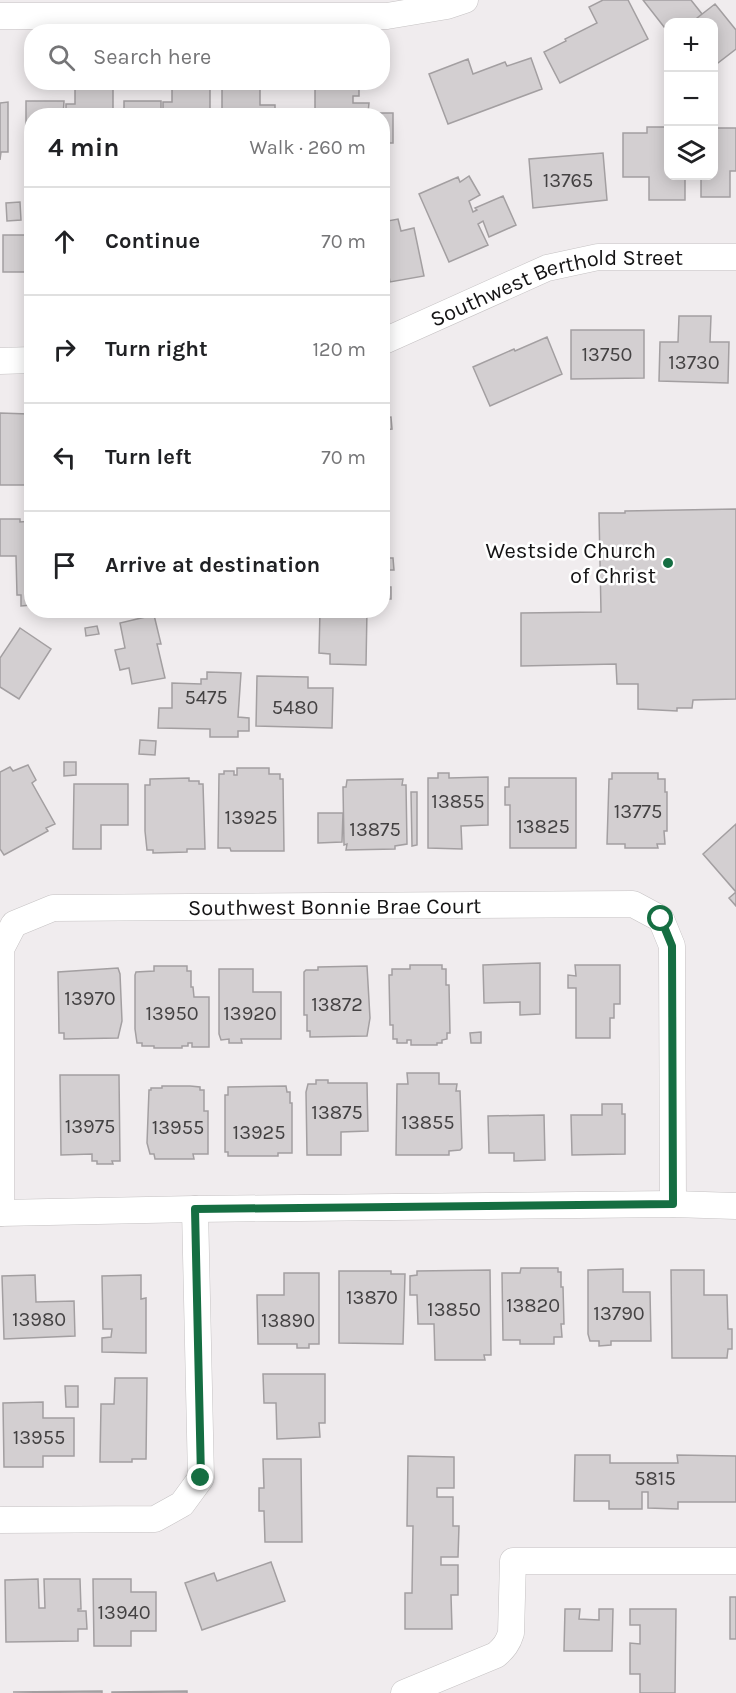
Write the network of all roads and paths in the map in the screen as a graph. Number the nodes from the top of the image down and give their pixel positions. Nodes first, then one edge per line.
1 (465, 0) edge
2 (0, 16) edge
3 (736, 256) edge
4 (390, 338) edge
5 (0, 360) edge
6 (24, 360) edge
7 (673, 1204) junction
8 (736, 1206) edge
9 (195, 1209) junction
10 (1, 1213) edge
11 (0, 1520) edge
12 (736, 1561) edge
13 (404, 1693) edge

1 - 2 street
3 - 4 street, Southwest Berthold Street
5 - 6 street
7 - 8 street
7 - 9 street
7 - 10 street, Southwest Bonnie Brae Court
9 - 10 street
9 - 11 street
12 - 13 street

